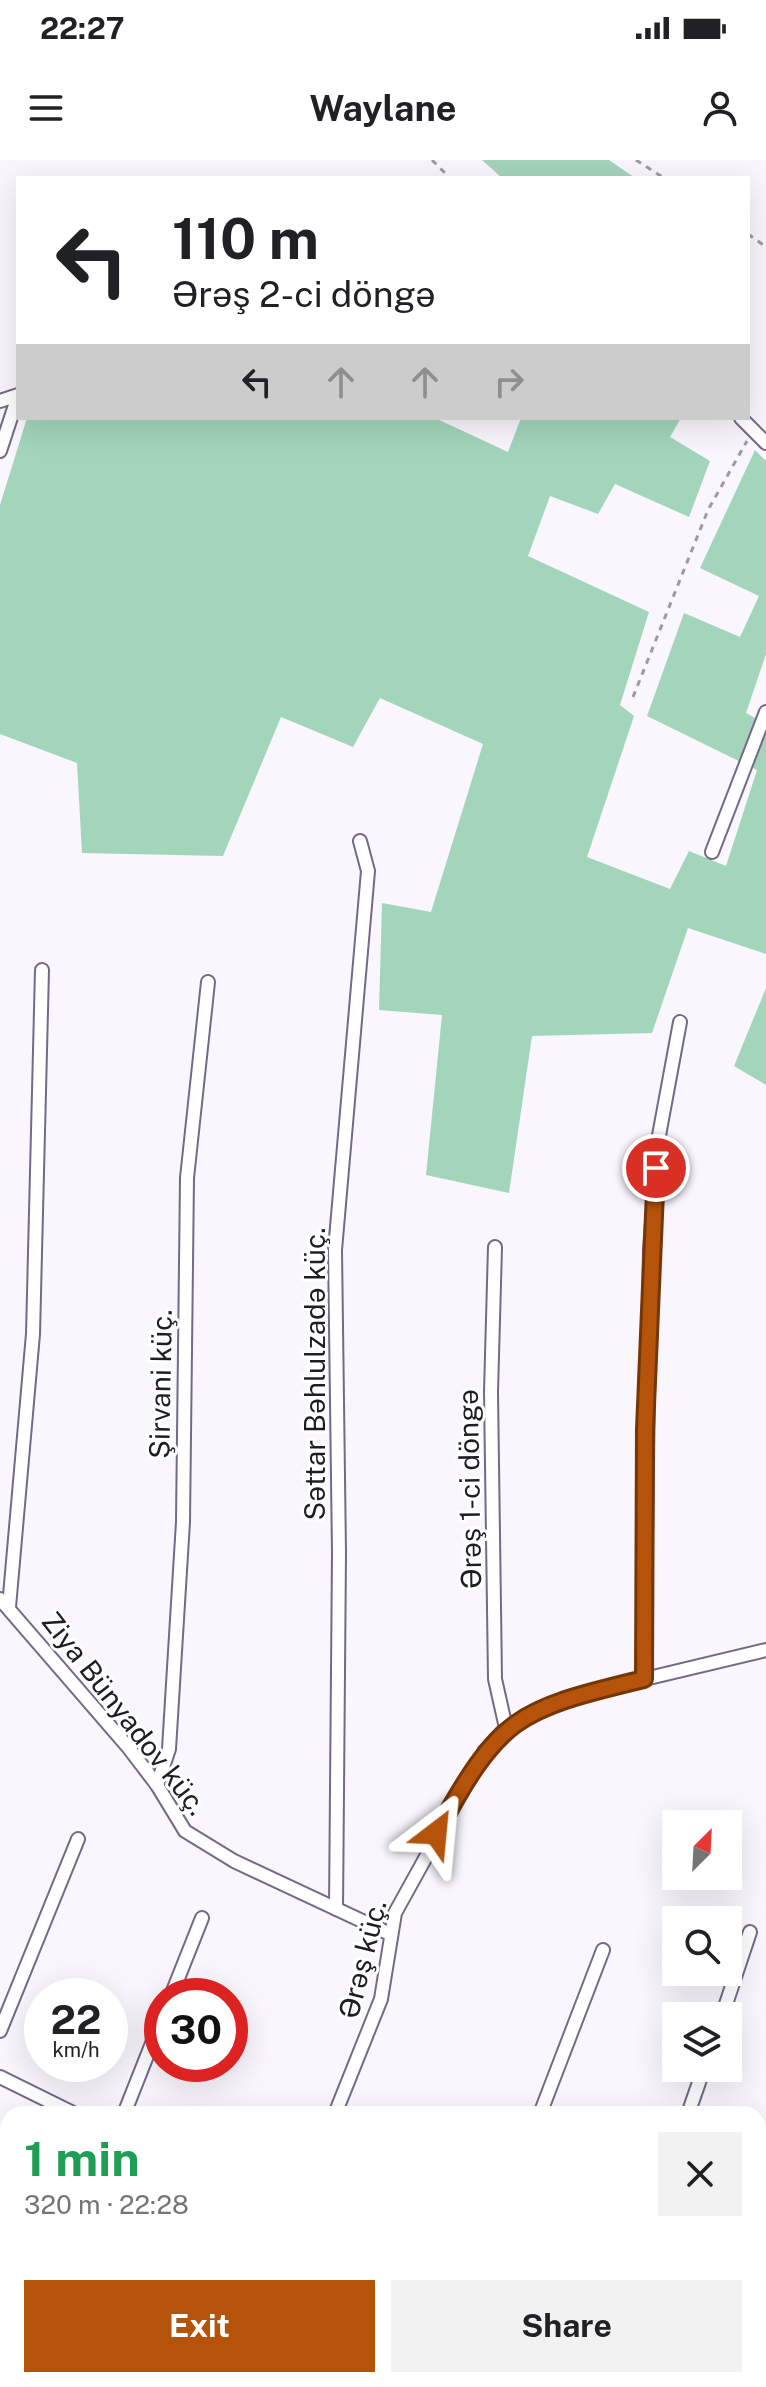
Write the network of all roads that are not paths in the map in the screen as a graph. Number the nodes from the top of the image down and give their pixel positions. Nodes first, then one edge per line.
1 (16, 402) edge
2 (743, 420) edge
3 (766, 443) edge
4 (0, 451) edge
5 (766, 712) edge
6 (360, 841) dead end
7 (712, 852) dead end
8 (42, 970) dead end
9 (208, 982) dead end
10 (680, 1022) dead end
11 (495, 1247) dead end
12 (5, 1603) edge
13 (766, 1650) edge
14 (644, 1679) junction
15 (506, 1728) junction
16 (157, 1785) junction
17 (78, 1839) dead end
18 (336, 1909) junction
19 (202, 1918) dead end
20 (750, 1932) dead end
21 (390, 1934) junction
22 (603, 1950) dead end
23 (178, 1978) edge
24 (727, 2002) edge
25 (0, 2031) edge
26 (144, 2063) edge
27 (0, 2077) edge
28 (699, 2082) edge
29 (59, 2106) edge
30 (127, 2106) edge
31 (338, 2106) edge
32 (543, 2106) edge
33 (691, 2106) edge

1 - 4 street
2 - 3 street
5 - 7 street
6 - 18 street, Səttar Bəhlulzadə küç.
8 - 12 street
9 - 16 street, Şirvani küç.
10 - 14 street
11 - 15 street, Ərəş 1-ci döngə
12 - 16 street, Ziya Bünyadov küç.
13 - 14 street, Ərəş küç.
14 - 15 street, Ərəş küç.
15 - 21 street, Ərəş küç.
16 - 18 street, Ziya Bünyadov küç.
17 - 25 street
18 - 21 street, Ziya Bünyadov küç.
19 - 23 street
20 - 24 street
21 - 31 street, Ərəş küç.
22 - 32 street
26 - 30 street
27 - 29 street
28 - 33 street

